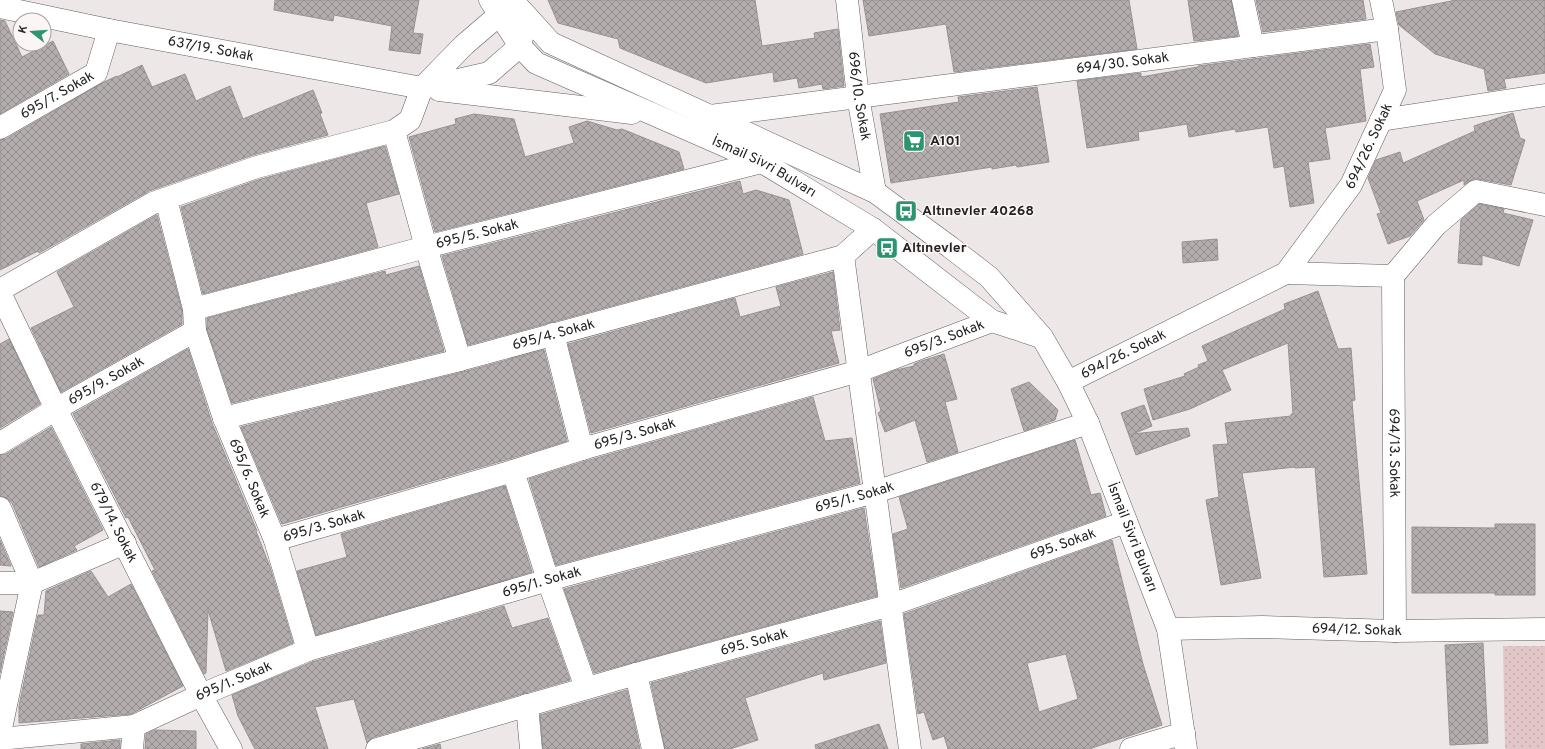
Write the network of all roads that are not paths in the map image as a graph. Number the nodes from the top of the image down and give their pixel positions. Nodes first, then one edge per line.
1 (847, 0) edge
2 (1243, 0) edge
3 (1381, 0) edge
4 (500, 5) edge
5 (0, 8) edge
6 (527, 17) junction
7 (1387, 29) junction
8 (109, 30) junction
9 (520, 46) junction
10 (1253, 46) junction
11 (422, 88) junction
12 (1545, 95) edge
13 (858, 97) junction
14 (654, 115) junction
15 (710, 116) junction
16 (1381, 120) junction
17 (0, 128) edge
18 (394, 131) junction
19 (762, 162) junction
20 (874, 192) junction
21 (166, 199) junction
22 (1545, 205) edge
23 (873, 229) junction
24 (426, 247) junction
25 (843, 256) junction
26 (1286, 273) junction
27 (1393, 276) junction
28 (0, 291) edge
29 (194, 320) junction
30 (992, 321) junction
31 (553, 334) junction
32 (1042, 337) junction
33 (460, 360) junction
34 (859, 371) junction
35 (1068, 382) junction
36 (56, 409) junction
37 (224, 418) junction
38 (1088, 423) junction
39 (0, 443) edge
40 (582, 449) junction
41 (513, 471) junction
42 (875, 492) junction
43 (0, 508) edge
44 (1126, 522) junction
45 (275, 540) junction
46 (125, 544) junction
47 (548, 580) junction
48 (0, 583) edge
49 (32, 583) junction
50 (891, 605) junction
51 (1168, 629) junction
52 (1545, 629) edge
53 (1395, 631) junction
54 (308, 650) junction
55 (636, 674) junction
56 (586, 688) junction
57 (201, 695) junction
58 (527, 705) junction
59 (134, 726) junction
60 (0, 734) edge
61 (0, 739) edge
62 (1185, 741) edge
63 (132, 749) edge
64 (231, 749) edge
65 (377, 749) edge
66 (531, 749) edge
67 (653, 749) edge
68 (910, 749) edge
69 (1131, 749) edge

1 - 13 street, 696/10. Sokak
2 - 10 street
3 - 7 street, 694/26. Sokak
4 - 6 street, İsmail Sivri Bulvarı
4 - 9 street, İsmail Sivri Bulvarı
4 - 11 street
5 - 8 street, 637/19. Sokak
6 - 9 street
6 - 15 street, İsmail Sivri Bulvarı
7 - 10 street, 694/30. Sokak
7 - 16 street, 694/26. Sokak
8 - 11 street, 637/19. Sokak
8 - 17 street, 695/7. Sokak
9 - 11 street, 637/19. Sokak
9 - 14 street, İsmail Sivri Bulvarı
10 - 13 street, 694/30. Sokak
11 - 14 street
11 - 18 street
12 - 16 street
13 - 15 street, 694/30. Sokak
13 - 20 street, 696/10. Sokak
14 - 19 street, İsmail Sivri Bulvarı
15 - 20 street, İsmail Sivri Bulvarı
16 - 26 street, 694/26. Sokak
18 - 21 street
18 - 24 street
19 - 23 street, İsmail Sivri Bulvarı
19 - 24 street, 695/5. Sokak
20 - 32 street, İsmail Sivri Bulvarı
21 - 28 street
21 - 29 street, 695/6. Sokak
22 - 27 street
23 - 25 street, 695/4. Sokak
23 - 30 street, İsmail Sivri Bulvarı
24 - 29 street, 695/5. Sokak
24 - 33 street
25 - 31 street, 695/4. Sokak
25 - 34 street
26 - 27 street, 694/26. Sokak
26 - 35 street, 694/26. Sokak
27 - 53 street, 694/13. Sokak
28 - 36 street, 679/14. Sokak
29 - 36 street, 695/9. Sokak
29 - 37 street, 695/6. Sokak
30 - 32 street, İsmail Sivri Bulvarı
30 - 34 street, 695/3. Sokak
31 - 33 street, 695/4. Sokak
31 - 40 street
32 - 35 street, İsmail Sivri Bulvarı
33 - 37 street, 695/4. Sokak
34 - 40 street, 695/3. Sokak
34 - 42 street
35 - 38 street, İsmail Sivri Bulvarı
36 - 39 street, 695/9. Sokak
36 - 46 street, 679/14. Sokak
37 - 45 street, 695/6. Sokak
38 - 42 street, 695/1. Sokak
38 - 44 street, İsmail Sivri Bulvarı
40 - 41 street, 695/3. Sokak
41 - 45 street, 695/3. Sokak
41 - 47 street
42 - 47 street, 695/1. Sokak
42 - 50 street
43 - 49 street
44 - 50 street, 695. Sokak
44 - 51 street, İsmail Sivri Bulvarı
45 - 54 street, 695/6. Sokak
46 - 49 street
46 - 57 street, 679/14. Sokak
47 - 54 street, 695/1. Sokak
47 - 56 street
48 - 49 street
49 - 60 street
50 - 55 street, 695. Sokak
50 - 68 street
51 - 53 street, 694/12. Sokak
51 - 62 street, İsmail Sivri Bulvarı
52 - 53 street, 694/12. Sokak
54 - 57 street, 695/1. Sokak
55 - 56 street, 695. Sokak
55 - 67 street
56 - 58 street, 695. Sokak
57 - 59 street, 695/1. Sokak
57 - 64 street, 679/14. Sokak
58 - 65 street, 695. Sokak
58 - 66 street
59 - 61 street, 695/1. Sokak
59 - 63 street
62 - 69 street

